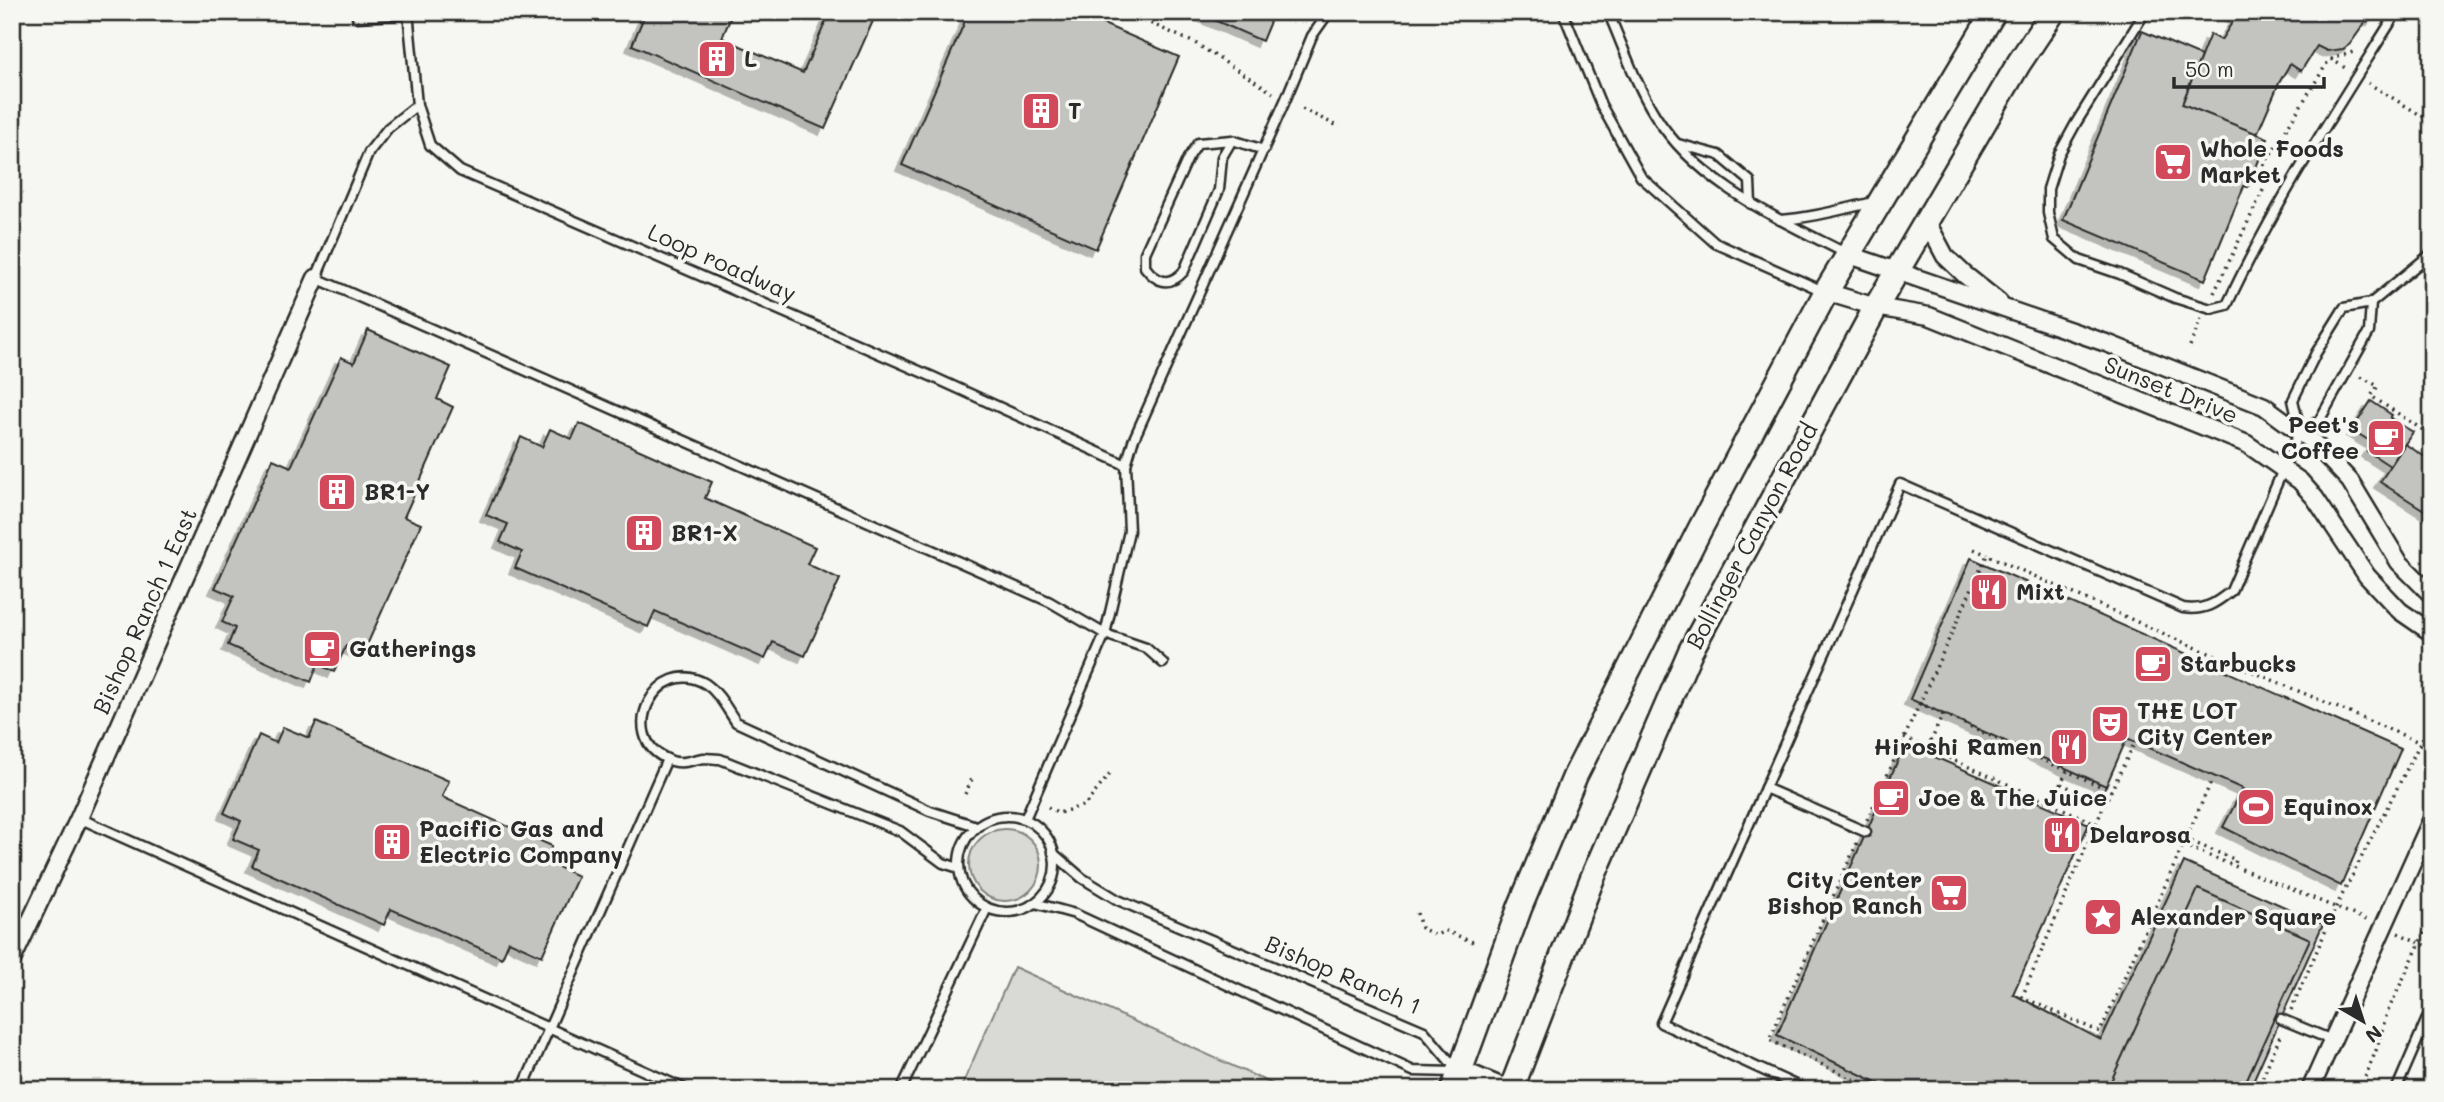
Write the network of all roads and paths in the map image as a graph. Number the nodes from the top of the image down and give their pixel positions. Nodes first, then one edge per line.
1 (1125, 12) edge
2 (1329, 12) edge
3 (1563, 12) edge
4 (1608, 12) edge
5 (1994, 12) edge
6 (2053, 12) edge
7 (2145, 12) edge
8 (2397, 12) edge
9 (408, 13) edge
10 (357, 17) dead end
11 (2361, 42) dead end
12 (2331, 59) junction
13 (2357, 76) junction
14 (1275, 94) dead end
15 (417, 105) junction
16 (1302, 109) dead end
17 (2432, 122) edge
18 (1340, 127) dead end
19 (1232, 139) junction
20 (1675, 144) junction
21 (1264, 150) junction
22 (1880, 201) junction
23 (1751, 204) junction
24 (1779, 220) junction
25 (1927, 222) junction
26 (2432, 253) edge
27 (1847, 254) junction
28 (1897, 272) junction
29 (316, 278) junction
30 (1826, 292) junction
31 (2371, 303) junction
32 (1876, 307) junction
33 (2208, 308) junction
34 (2009, 310) junction
35 (2190, 346) dead end
36 (2355, 387) dead end
37 (2343, 409) dead end
38 (2300, 430) junction
39 (2336, 436) dead end
40 (2432, 436) edge
41 (1126, 465) junction
42 (2284, 469) junction
43 (1974, 549) dead end
44 (1987, 555) junction
45 (2432, 595) edge
46 (2432, 632) edge
47 (1104, 634) junction
48 (1163, 663) dead end
49 (1919, 703) junction
50 (1943, 714) junction
51 (2432, 720) edge
52 (1904, 738) junction
53 (2421, 743) junction
54 (2133, 746) dead end
55 (1928, 748) dead end
56 (667, 759) junction
57 (2067, 771) junction
58 (1110, 774) dead end
59 (972, 779) dead end
60 (2212, 780) dead end
61 (2061, 784) junction
62 (1765, 788) junction
63 (2111, 791) junction
64 (965, 794) dead end
65 (2105, 803) junction
66 (2051, 804) junction
67 (1048, 807) dead end
68 (79, 818) junction
69 (1024, 819) junction
70 (2432, 819) edge
71 (2097, 824) junction
72 (976, 827) junction
73 (2171, 830) dead end
74 (1864, 831) junction
75 (2186, 838) junction
76 (2183, 845) junction
77 (1054, 853) junction
78 (2234, 866) junction
79 (959, 869) junction
80 (1035, 903) junction
81 (2336, 907) junction
82 (987, 908) junction
83 (2432, 912) edge
84 (1417, 913) dead end
85 (1474, 942) dead end
86 (12, 960) edge
87 (2432, 1007) edge
88 (2283, 1020) junction
89 (548, 1028) junction
90 (2332, 1040) junction
91 (1456, 1081) edge
92 (522, 1090) edge
93 (687, 1090) edge
94 (901, 1090) edge
95 (1501, 1090) edge
96 (1511, 1090) edge
97 (1806, 1090) edge
98 (1877, 1090) edge
99 (2257, 1090) edge
100 (2310, 1090) edge
101 (2360, 1090) edge
102 (2396, 1090) edge

1 - 14 path
2 - 21 lane
3 - 30 lane
4 - 20 lane
5 - 22 main road, Bollinger Canyon Road
6 - 25 main road, Bollinger Canyon Road
7 - 33 lane
8 - 13 lane
9 - 10 lane
9 - 15 lane, Loop roadway
11 - 12 path
12 - 13 path
12 - 33 path
13 - 17 path
13 - 33 lane
15 - 29 lane
15 - 41 lane, Loop roadway
16 - 18 path
19 - 19 lane
19 - 21 lane
20 - 23 lane
20 - 23 lane
21 - 41 lane
22 - 24 lane
22 - 27 main road, Bollinger Canyon Road
23 - 24 lane
24 - 27 lane
25 - 28 main road, Bollinger Canyon Road
25 - 34 street, Sunset Drive
26 - 31 lane
27 - 28 street, Sunset Drive
27 - 30 main road, Bollinger Canyon Road
28 - 32 main road, Bollinger Canyon Road
28 - 34 street, Sunset Drive
29 - 47 lane
29 - 68 street, Bishop Ranch 1 East
30 - 32 street, Sunset Drive
30 - 91 main road, Bollinger Canyon Road
31 - 38 lane
31 - 38 lane
32 - 42 street, Sunset Drive
32 - 96 main road, Bollinger Canyon Road
33 - 35 path
34 - 38 street, Sunset Drive
36 - 40 path
37 - 39 path
38 - 42 lane
38 - 45 street, Sunset Drive
41 - 47 lane
42 - 46 street, Sunset Drive
42 - 62 lane
43 - 44 path
44 - 49 path
44 - 53 path
47 - 48 lane
47 - 69 lane
49 - 50 path
49 - 52 path
50 - 55 path
50 - 57 path
51 - 53 path
52 - 66 path
52 - 74 path
53 - 81 path
54 - 63 path
56 - 72 lane
56 - 79 lane
56 - 89 lane
57 - 61 path
57 - 63 path
58 - 67 path
59 - 64 path
60 - 75 path
61 - 65 path
61 - 66 path
62 - 74 lane
62 - 97 lane
63 - 65 path
65 - 71 path
66 - 71 path
68 - 86 street, Bishop Ranch 1 East
68 - 89 lane
69 - 72 lane
69 - 77 lane
70 - 90 street
71 - 76 path
72 - 79 lane
73 - 75 path
74 - 98 path
75 - 76 path
75 - 78 path
76 - 78 path
77 - 80 lane
77 - 91 lane, Bishop Ranch 1
78 - 81 path
79 - 82 lane
80 - 82 lane
80 - 91 lane
81 - 88 path
82 - 94 lane
83 - 101 path
84 - 85 path
87 - 102 lane
88 - 90 lane
88 - 99 path
89 - 92 lane
89 - 93 lane
90 - 100 street
91 - 95 main road

